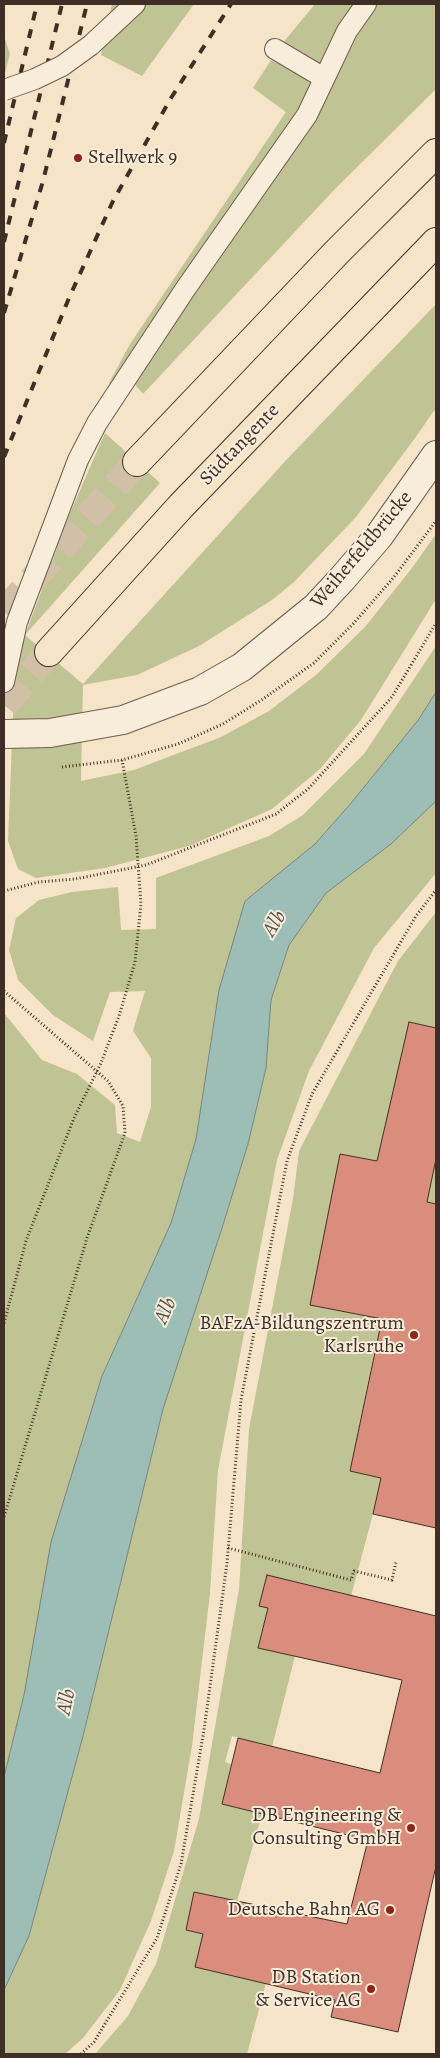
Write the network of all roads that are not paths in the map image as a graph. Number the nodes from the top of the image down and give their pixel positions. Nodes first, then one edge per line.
1 (135, 4) edge
2 (366, 4) edge
3 (275, 49) dead end
4 (324, 78) junction
5 (4, 90) edge
6 (436, 153) edge
7 (436, 242) edge
8 (436, 455) edge
9 (137, 462) tunnel mouth
10 (49, 652) tunnel mouth
11 (4, 682) edge
12 (4, 734) edge

1 - 5 lane, bridge
2 - 4 lane
3 - 4 lane
4 - 11 lane
6 - 9 highway
7 - 10 highway, Südtangente
8 - 12 street, Weiherfeldbrücke

